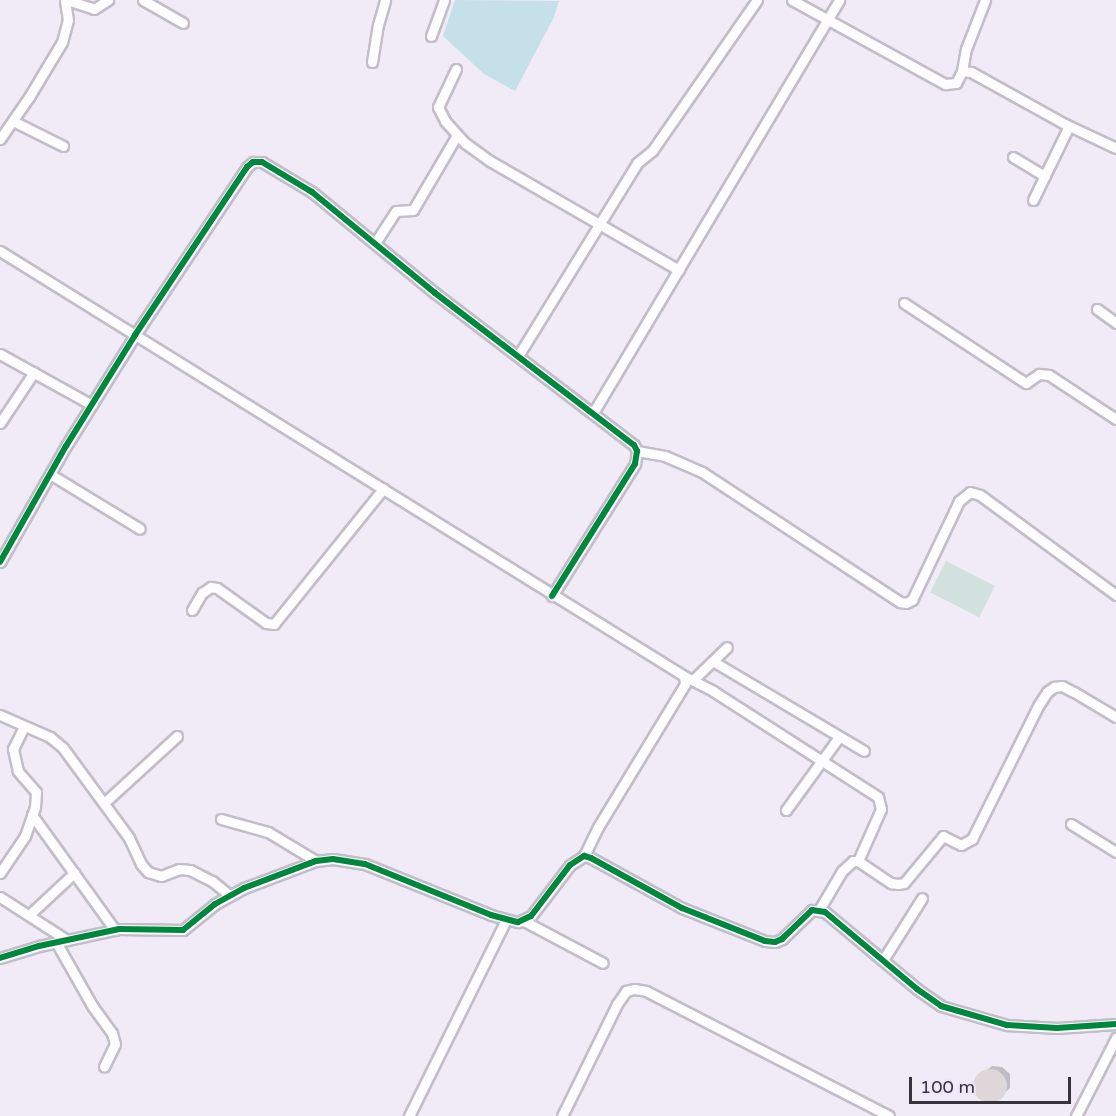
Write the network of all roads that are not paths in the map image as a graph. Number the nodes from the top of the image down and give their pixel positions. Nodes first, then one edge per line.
1 (66, 0) edge
2 (108, 0) edge
3 (143, 0) edge
4 (385, 0) edge
5 (444, 0) edge
6 (757, 0) edge
7 (792, 0) edge
8 (839, 0) edge
9 (985, 0) edge
10 (828, 22) junction
11 (183, 23) dead end
12 (431, 36) dead end
13 (372, 62) dead end
14 (456, 69) dead end
15 (962, 71) junction
16 (13, 120) junction
17 (1069, 126) junction
18 (457, 135) junction
19 (0, 139) edge
20 (1115, 145) edge
21 (63, 146) dead end
22 (1013, 157) dead end
23 (1045, 176) junction
24 (1033, 200) dead end
25 (600, 225) junction
26 (375, 243) junction
27 (0, 251) edge
28 (679, 270) junction
29 (904, 303) dead end
30 (1097, 309) dead end
31 (1116, 323) edge
32 (135, 335) junction
33 (0, 354) edge
34 (518, 356) junction
35 (34, 372) junction
36 (92, 405) junction
37 (593, 413) junction
38 (1116, 419) edge
39 (0, 423) edge
40 (637, 451) junction
41 (50, 474) junction
42 (383, 489) junction
43 (140, 529) dead end
44 (0, 562) edge
45 (552, 596) junction
46 (1116, 596) edge
47 (192, 610) dead end
48 (727, 647) dead end
49 (716, 663) dead end
50 (688, 678) junction
51 (0, 715) edge
52 (1116, 717) edge
53 (24, 726) junction
54 (177, 736) dead end
55 (839, 736) junction
56 (864, 751) dead end
57 (822, 760) junction
58 (104, 803) junction
59 (786, 810) dead end
60 (32, 815) junction
61 (221, 819) dead end
62 (1071, 824) dead end
63 (1116, 852) edge
64 (584, 856) junction
65 (316, 861) junction
66 (858, 861) junction
67 (0, 873) edge
68 (74, 873) junction
69 (229, 895) junction
70 (0, 897) edge
71 (922, 898) dead end
72 (819, 909) junction
73 (29, 915) junction
74 (506, 920) junction
75 (524, 921) junction
76 (115, 930) junction
77 (67, 940) junction
78 (56, 942) junction
79 (0, 958) edge
80 (883, 960) junction
81 (603, 963) dead end
82 (1116, 1024) edge
83 (1116, 1038) edge
84 (104, 1067) dead end
85 (409, 1116) edge
86 (562, 1116) edge
87 (889, 1116) edge
88 (1077, 1116) edge

1 - 2 street
1 - 16 street
3 - 11 street
4 - 13 street
5 - 12 street
6 - 25 street
7 - 10 street
8 - 10 street
9 - 15 street
10 - 15 street
10 - 28 street
14 - 18 street
15 - 17 street
16 - 19 street
16 - 21 street
17 - 20 street
17 - 23 street
18 - 25 street
18 - 26 street
22 - 23 street
23 - 24 street
25 - 28 street
25 - 34 street
26 - 32 street
26 - 34 street
27 - 32 street
28 - 37 street
29 - 38 street
30 - 31 street
32 - 36 street
32 - 42 street
33 - 35 street
34 - 37 street
35 - 36 street
35 - 39 street
36 - 41 street
37 - 40 street
40 - 45 street
40 - 46 street
41 - 43 street
41 - 44 street
42 - 45 street
42 - 47 street
45 - 50 street
48 - 50 street
49 - 55 street
50 - 57 street
50 - 64 street
51 - 53 street
52 - 66 street
53 - 58 street
53 - 60 street
54 - 58 street
55 - 56 street
55 - 57 street
57 - 59 street
57 - 66 street
58 - 69 street
60 - 67 street
60 - 68 street
61 - 65 street
62 - 63 street
64 - 72 street
64 - 75 street
65 - 69 street
65 - 74 street
66 - 72 street
68 - 73 street
68 - 76 street
69 - 76 street
70 - 73 street
71 - 80 street
72 - 80 street
73 - 77 street
74 - 75 street
74 - 85 street
75 - 81 street
76 - 77 street
77 - 78 street
78 - 79 street
78 - 84 street
80 - 82 street
83 - 88 street
86 - 87 street

